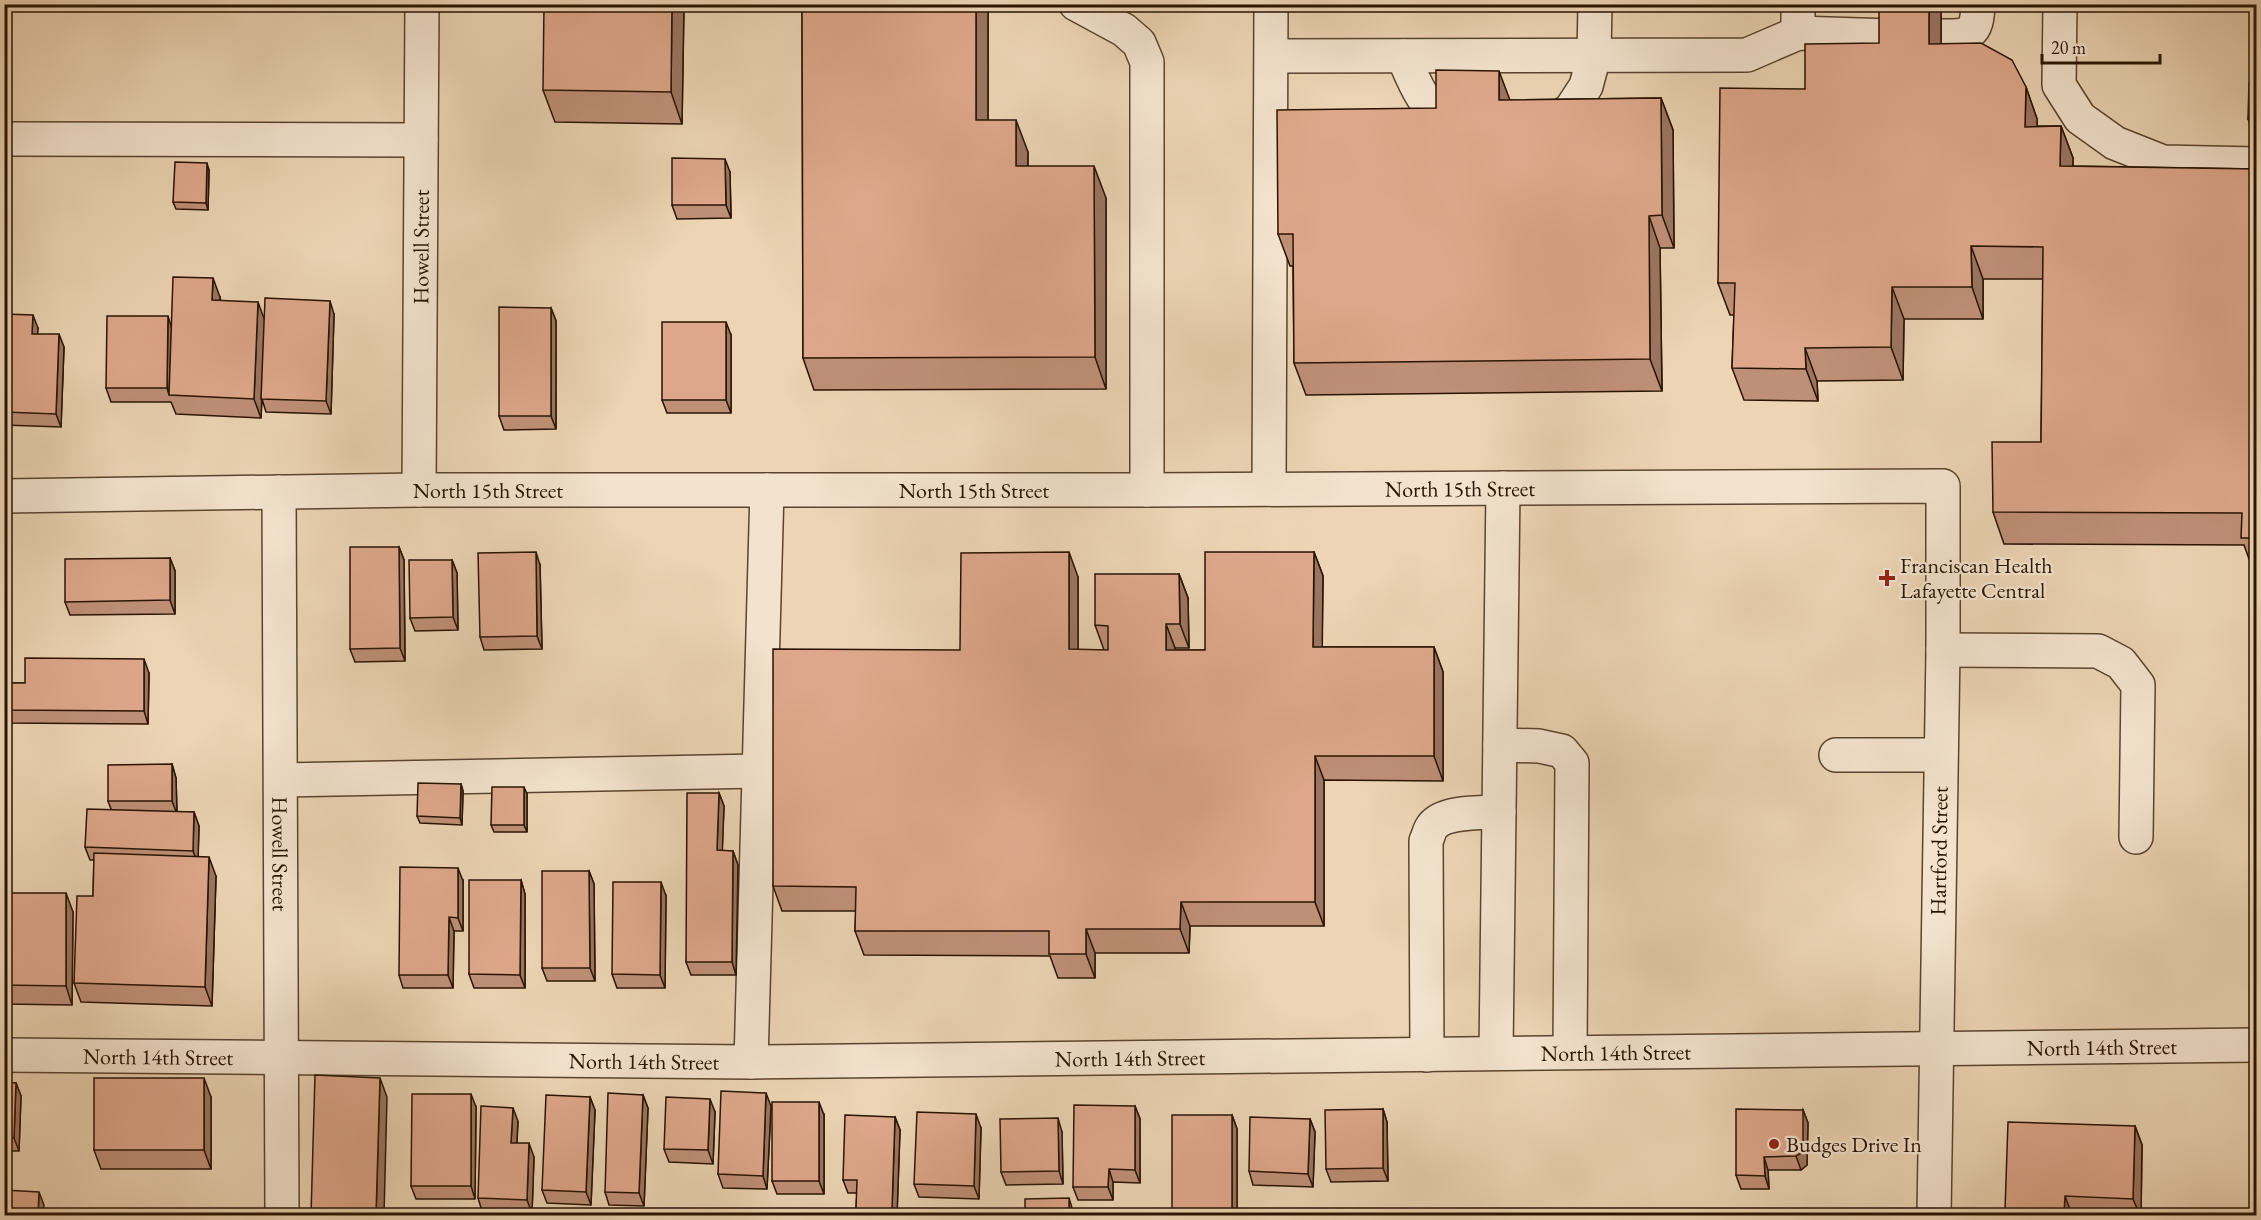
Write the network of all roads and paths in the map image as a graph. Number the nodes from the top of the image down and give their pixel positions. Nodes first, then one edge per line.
1 (422, 4) edge
2 (1076, 4) edge
3 (1271, 4) edge
4 (1595, 4) edge
5 (1978, 4) edge
6 (2060, 4) edge
7 (1798, 19) edge
8 (1891, 36) edge
9 (1941, 36) dead end
10 (1272, 56) junction
11 (1403, 56) junction
12 (1594, 56) junction
13 (1511, 121) edge
14 (1448, 122) edge
15 (4, 139) edge
16 (421, 140) junction
17 (2256, 164) edge
18 (1944, 486) joint
19 (1503, 488) junction
20 (1269, 489) junction
21 (419, 490) junction
22 (766, 490) junction
23 (1147, 490) junction
24 (279, 492) junction
25 (4, 496) edge
26 (1943, 650) junction
27 (1500, 745) junction
28 (1836, 755) dead end
29 (1941, 755) junction
30 (759, 771) junction
31 (281, 780) junction
32 (1499, 812) junction
33 (2136, 837) dead end
34 (2256, 1045) edge
35 (1936, 1047) junction
36 (1570, 1052) junction
37 (1496, 1053) junction
38 (4, 1054) edge
39 (1427, 1055) junction
40 (280, 1056) junction
41 (751, 1062) junction
42 (282, 1215) edge
43 (1934, 1215) edge

1 - 16 street, Howell Street
2 - 23 street
3 - 10 street
4 - 12 street
5 - 9 street
6 - 17 street
7 - 8 street
7 - 12 street
10 - 11 street
10 - 20 street
11 - 12 street
11 - 14 street
12 - 13 street
15 - 16 street
16 - 21 street, Howell Street
18 - 19 street, North 15th Street
18 - 26 street, Hartford Street
19 - 20 street, North 15th Street
19 - 27 street
20 - 23 street, North 15th Street
21 - 22 street, North 15th Street
21 - 24 street, North 15th Street
22 - 23 street, North 15th Street
22 - 30 street
24 - 25 street, North 15th Street
24 - 31 street, Howell Street
26 - 29 street, Hartford Street
26 - 33 street
27 - 32 street
27 - 36 street
28 - 29 street
29 - 35 street, Hartford Street
30 - 31 street
30 - 41 street
31 - 40 street, Howell Street
32 - 37 street
32 - 39 street
34 - 35 street, North 14th Street
35 - 36 street, North 14th Street
35 - 43 street, Hartford Street
36 - 37 street, North 14th Street
37 - 39 street, North 14th Street
38 - 40 street, North 14th Street
39 - 41 street, North 14th Street
40 - 41 street, North 14th Street
40 - 42 street, Howell Street

